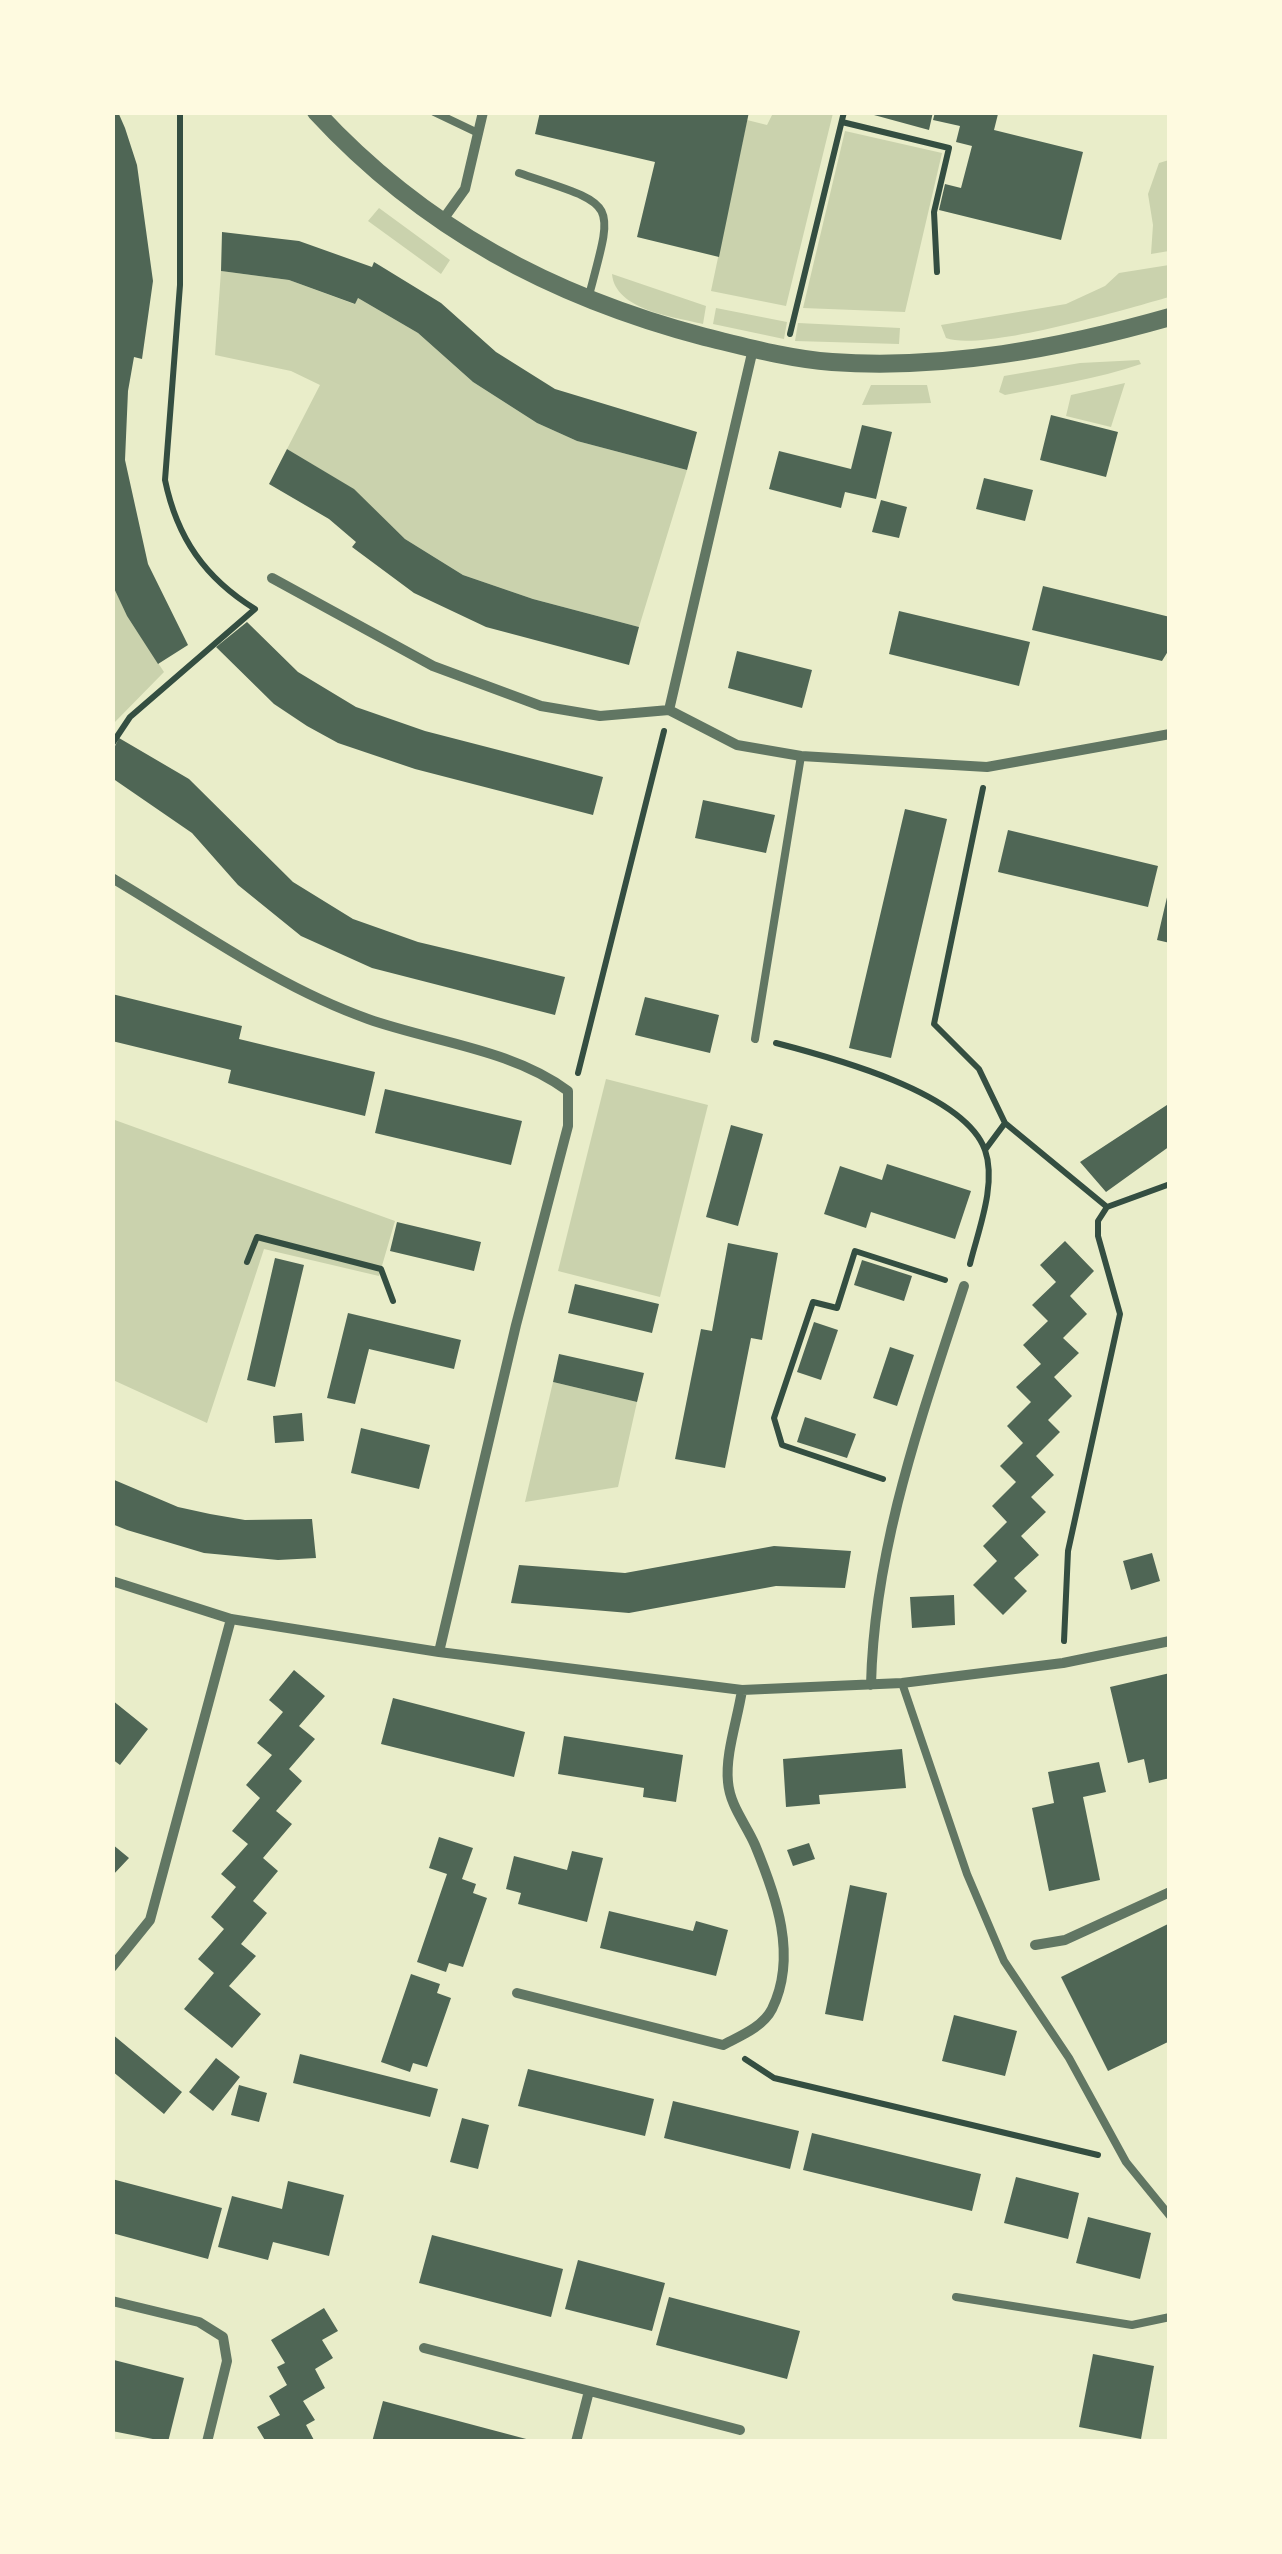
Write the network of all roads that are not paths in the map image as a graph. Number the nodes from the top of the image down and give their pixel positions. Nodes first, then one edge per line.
1 (316, 112) edge
2 (434, 112) edge
3 (484, 112) edge
4 (478, 133) junction
5 (519, 172) dead end
6 (442, 221) junction
7 (588, 300) junction
8 (1170, 317) edge
9 (754, 349) junction
10 (272, 578) dead end
11 (669, 710) junction
12 (1170, 734) edge
13 (800, 756) junction
14 (112, 878) edge
15 (755, 1040) road end
16 (964, 1286) road end
17 (112, 1582) edge
18 (230, 1619) junction
19 (1170, 1641) edge
20 (439, 1652) junction
21 (902, 1682) junction
22 (871, 1685) junction
23 (742, 1690) junction
24 (1170, 1892) edge
25 (1035, 1945) dead end
26 (112, 1967) edge
27 (518, 1993) dead end
28 (1170, 2216) edge
29 (956, 2297) dead end
30 (112, 2301) edge
31 (1170, 2317) edge
32 (424, 2348) dead end
33 (589, 2391) junction
34 (740, 2430) dead end
35 (208, 2442) edge
36 (576, 2442) edge

1 - 6 street
2 - 4 lane
3 - 4 street
4 - 6 street
5 - 7 lane
6 - 7 street
7 - 9 street
8 - 9 street
9 - 11 street
10 - 11 street
11 - 13 street
12 - 13 street
13 - 15 lane
14 - 20 street
16 - 22 street
17 - 18 street
18 - 20 street
18 - 26 street
19 - 21 street
20 - 23 street
21 - 22 street
21 - 28 lane
22 - 23 street
23 - 27 street
24 - 25 street
29 - 31 lane
30 - 35 street
32 - 33 street
33 - 34 street
33 - 36 street

